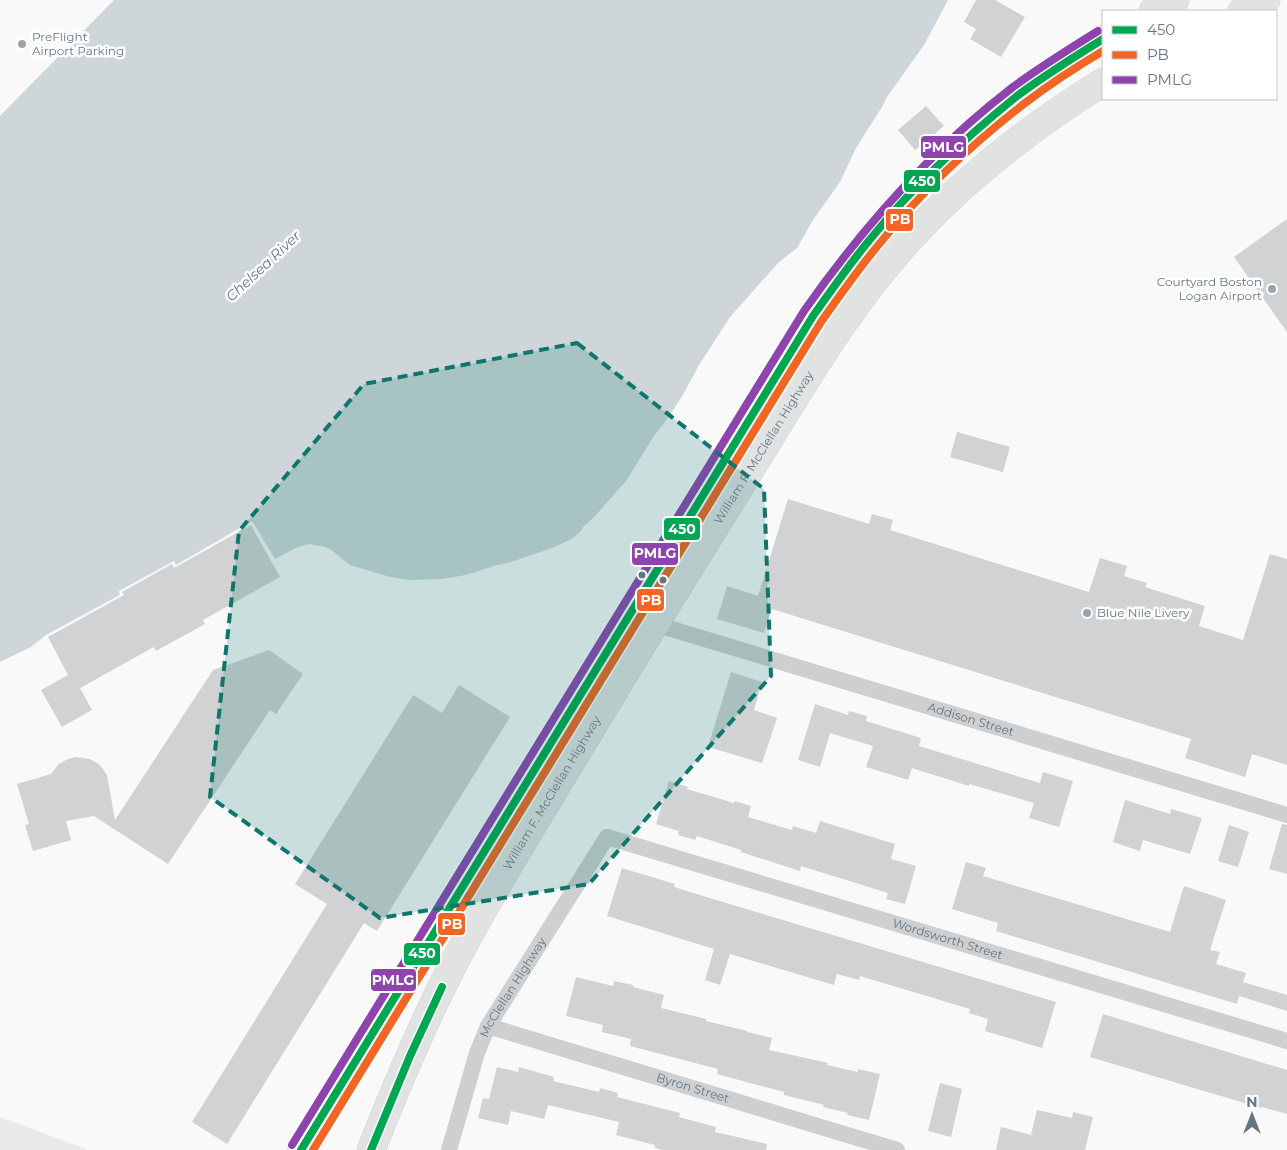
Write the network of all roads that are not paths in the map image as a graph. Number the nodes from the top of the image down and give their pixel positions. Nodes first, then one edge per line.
1 (1175, 0) edge
2 (1266, 0) edge
3 (1155, 10) edge
4 (1244, 10) edge
5 (1102, 40) edge
6 (1102, 83) edge
7 (655, 624) junction
8 (1287, 815) edge
9 (606, 837) joint
10 (488, 1026) junction
11 (1287, 1041) edge
12 (301, 1150) edge
13 (371, 1150) edge
14 (449, 1150) edge
15 (897, 1150) edge

1 - 3 highway
2 - 4 highway
5 - 12 highway, William F. McClellan Highway
6 - 7 highway, William F. McClellan Highway
7 - 8 street, Addison Street
7 - 13 highway, William F. McClellan Highway
9 - 10 street, McClellan Highway
9 - 11 street, Wordsworth Street
10 - 14 street, McClellan Highway
10 - 15 street, Byron Street

